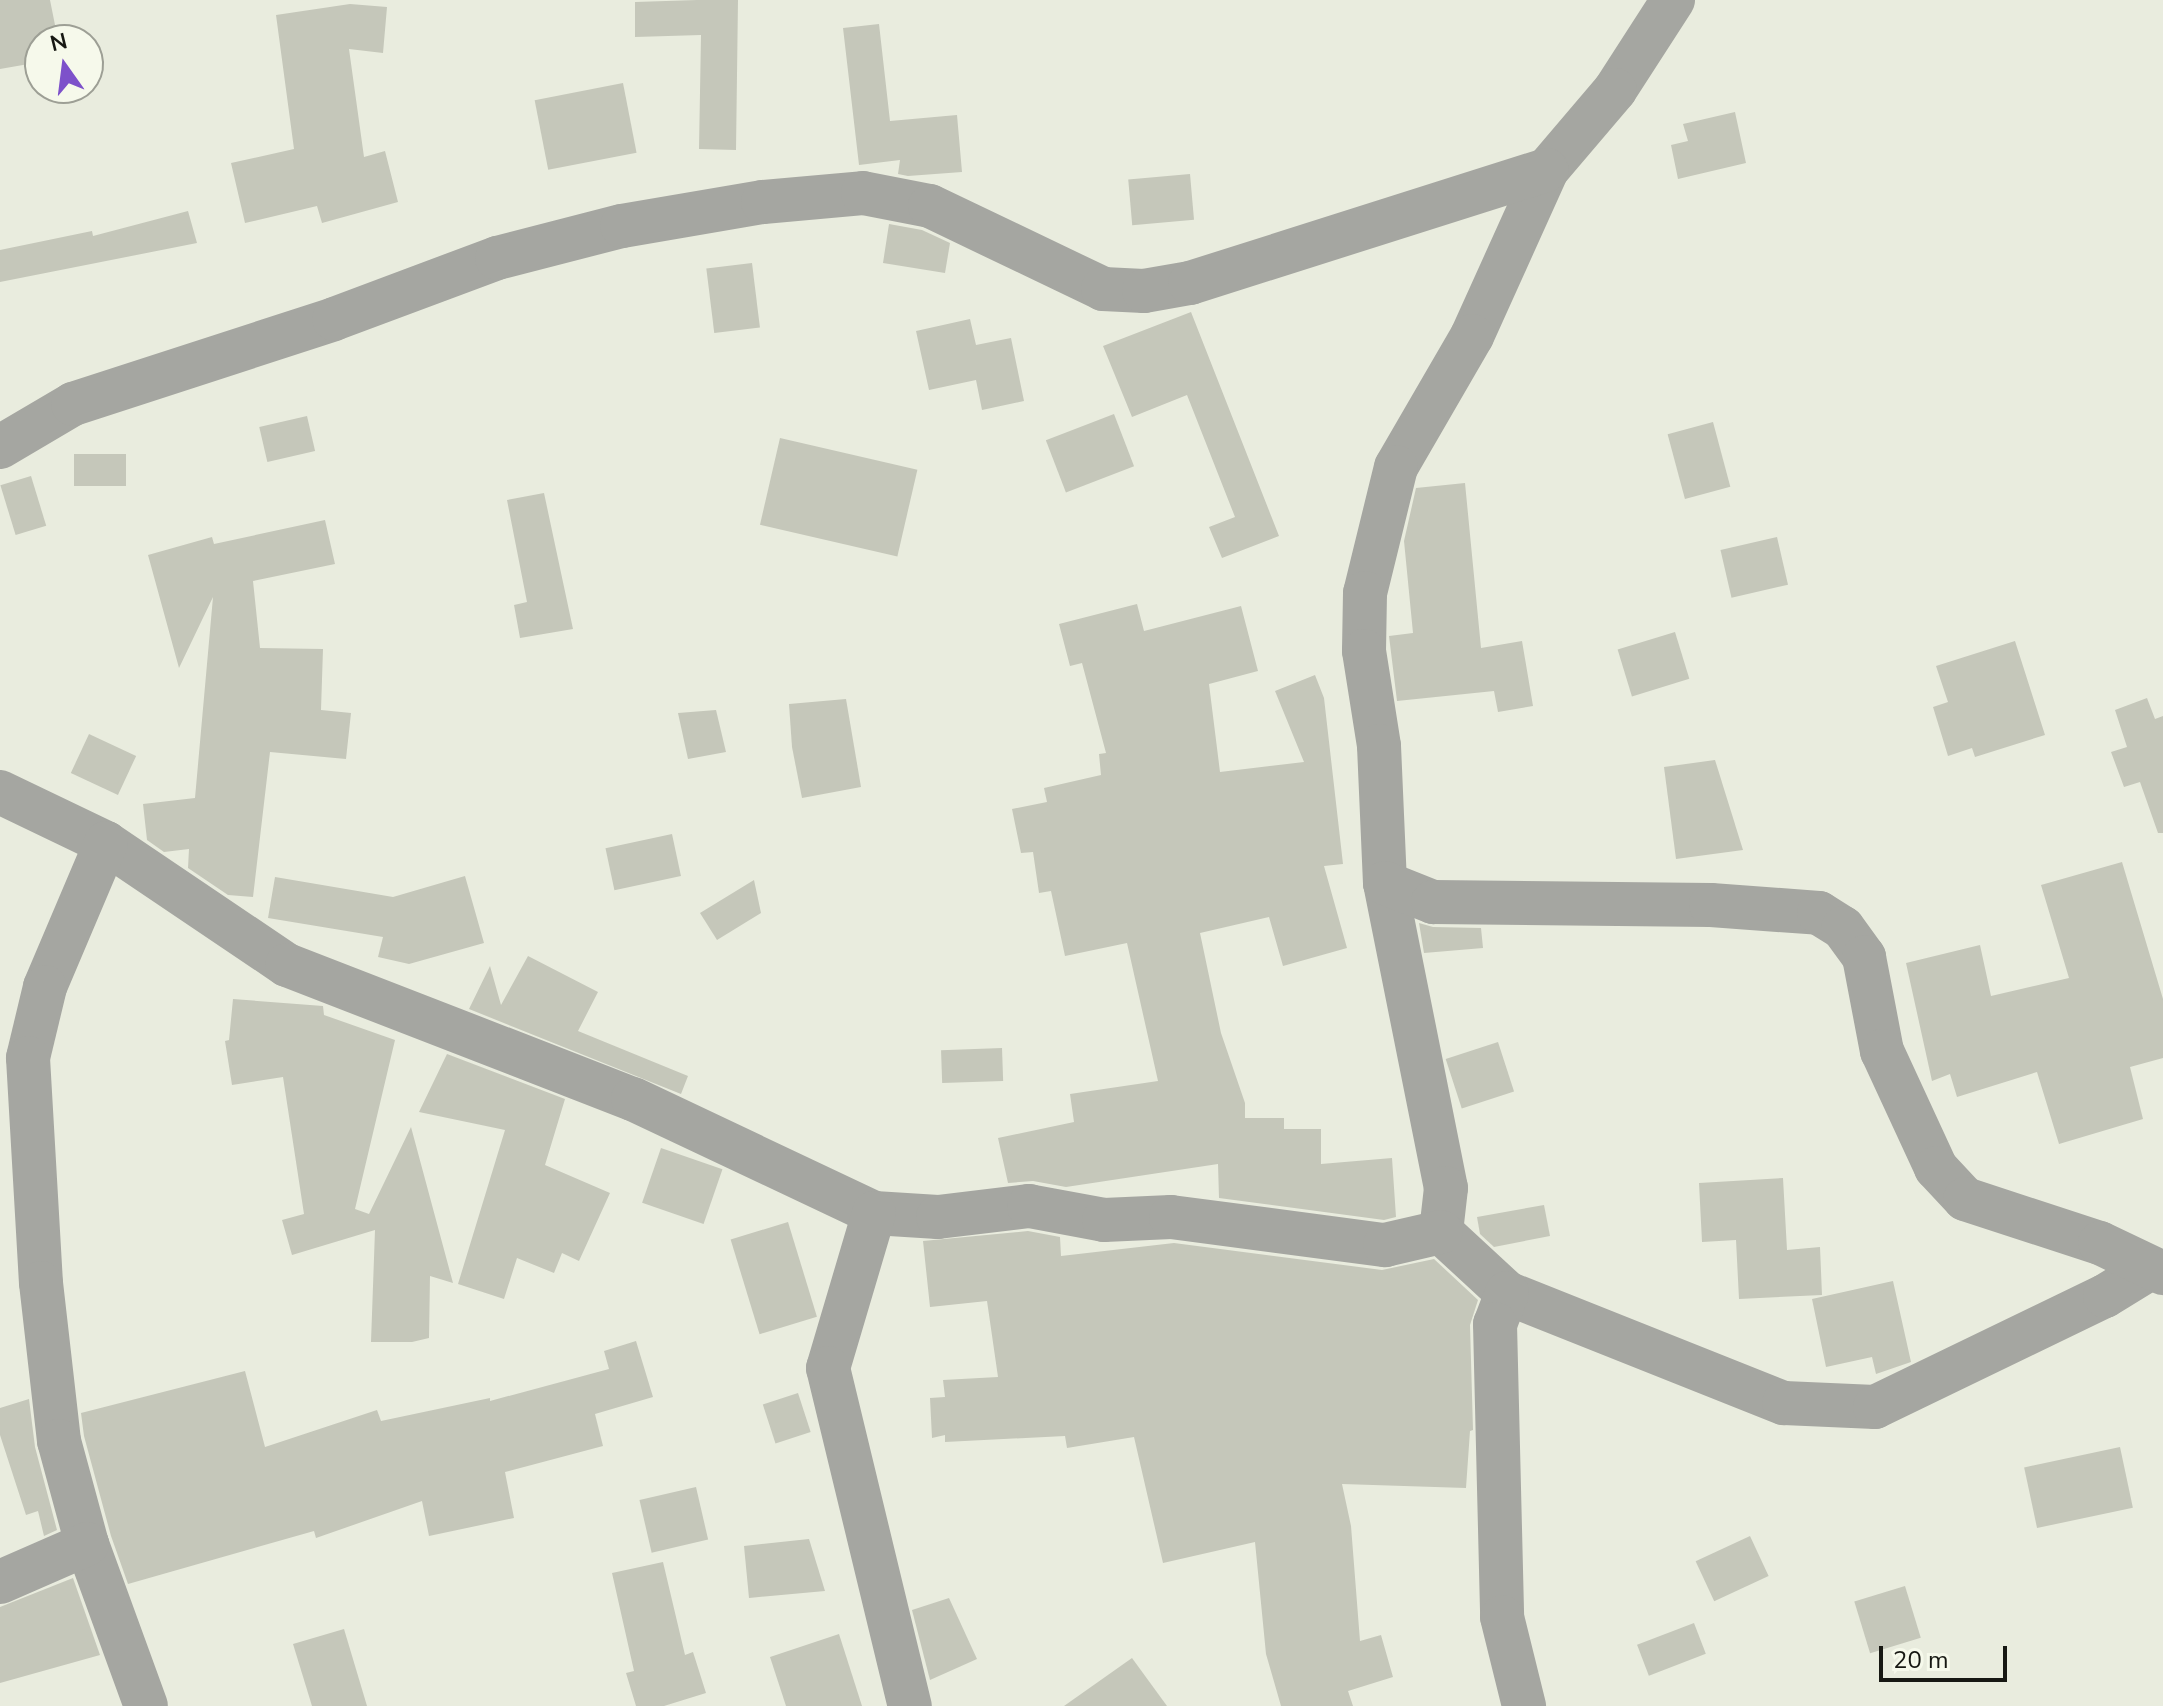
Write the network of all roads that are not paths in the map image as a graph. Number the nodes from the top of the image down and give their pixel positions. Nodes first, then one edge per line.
1 (1673, 0) edge
2 (1547, 170) junction
3 (0, 447) edge
4 (0, 792) edge
5 (106, 843) junction
6 (1385, 883) junction
7 (874, 1213) junction
8 (1441, 1232) junction
9 (2156, 1271) edge
10 (1507, 1293) junction
11 (87, 1544) junction
12 (0, 1582) edge
13 (146, 1706) edge
14 (910, 1706) edge
15 (1524, 1706) edge

1 - 2 street
2 - 3 street
2 - 6 street
4 - 5 street
5 - 7 street
5 - 11 street
6 - 8 street
6 - 9 street
7 - 8 street
7 - 14 street
8 - 10 street
9 - 10 street
10 - 15 street
11 - 12 street
11 - 13 street

